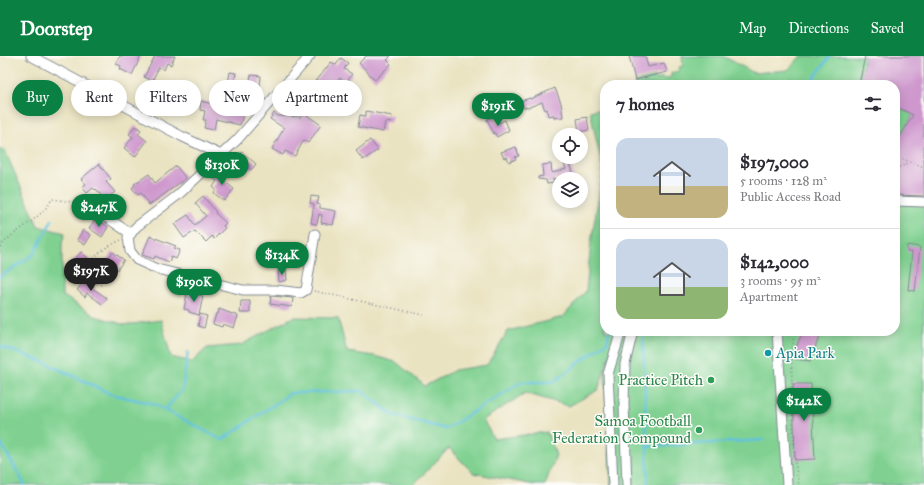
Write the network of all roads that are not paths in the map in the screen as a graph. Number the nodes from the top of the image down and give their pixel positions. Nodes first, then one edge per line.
1 (31, 56) edge
2 (310, 56) edge
3 (221, 155) junction
4 (900, 201) edge
5 (924, 202) edge
6 (87, 204) road end
7 (315, 234) dead end
8 (130, 235) junction
9 (619, 336) edge
10 (632, 336) edge
11 (777, 336) edge
12 (613, 485) edge
13 (627, 485) edge
14 (787, 485) edge

1 - 3 street
2 - 3 street
3 - 8 street
4 - 5 street
6 - 8 street
7 - 8 street
9 - 12 street
10 - 13 street
11 - 14 street

